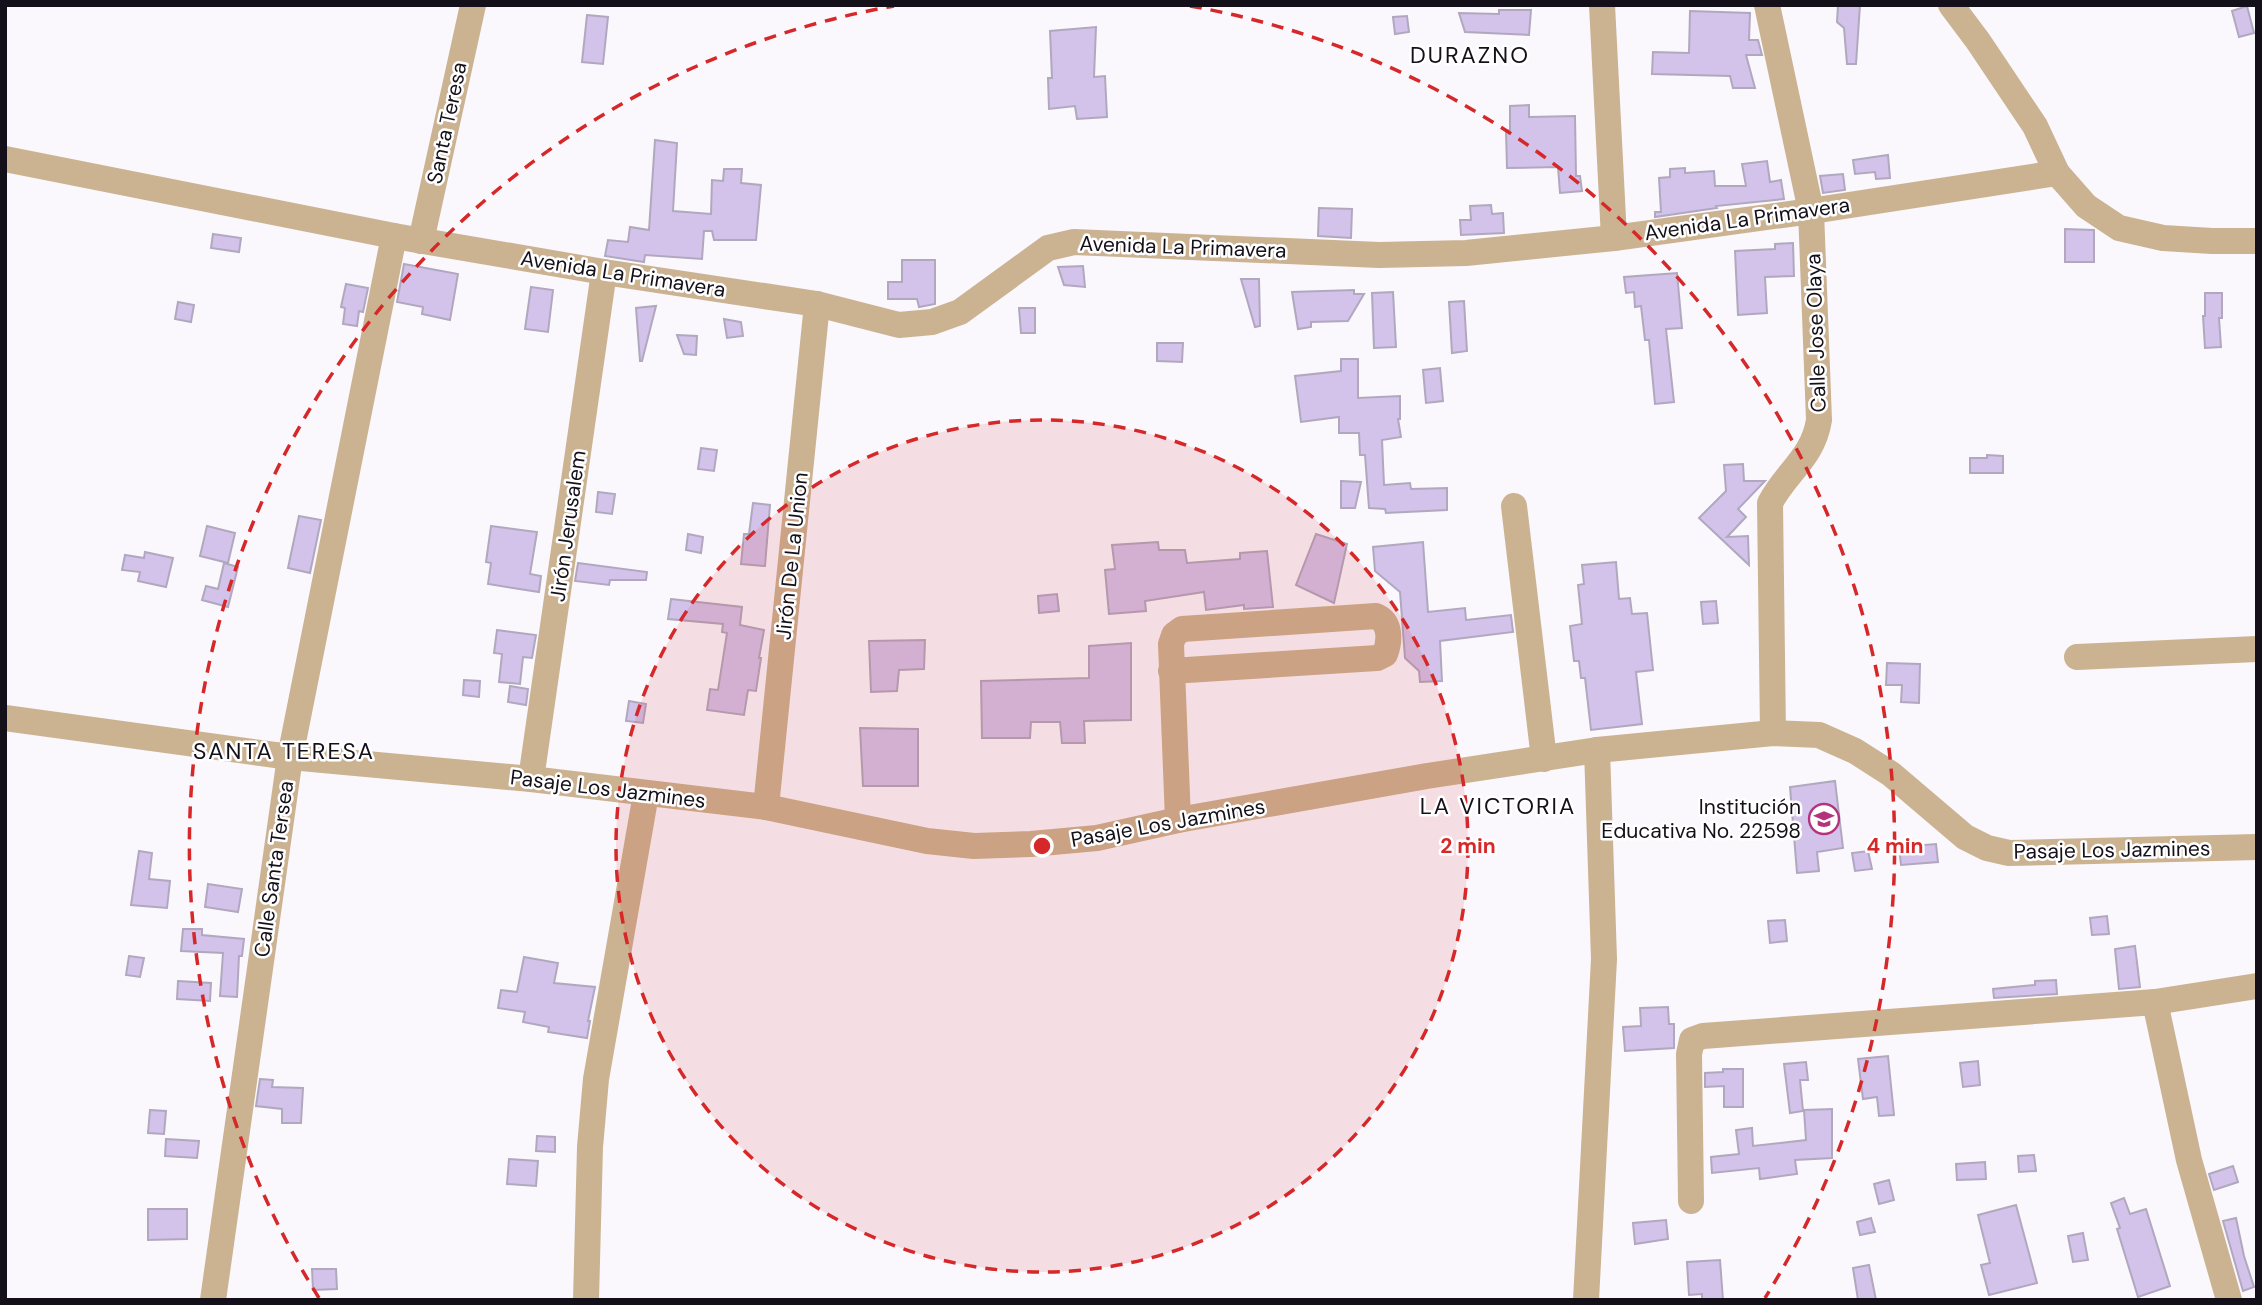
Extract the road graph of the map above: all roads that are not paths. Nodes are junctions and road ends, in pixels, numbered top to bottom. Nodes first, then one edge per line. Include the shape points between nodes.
1 (473, 5) edge
2 (1602, 5) edge
3 (1767, 5) edge
4 (1951, 5) edge
5 (5, 159) edge
6 (2057, 173) junction
7 (1811, 211) junction
8 (394, 236) junction
9 (1614, 237) junction
10 (421, 241) junction
11 (2257, 241) edge
12 (604, 272) junction
13 (817, 304) junction
14 (1514, 506) dead end
15 (2257, 649) edge
16 (2077, 657) dead end
17 (1171, 671) junction
18 (5, 718) edge
19 (1773, 733) junction
20 (1597, 750) junction
21 (290, 757) junction
22 (1544, 759) junction
23 (531, 779) junction
24 (646, 794) junction
25 (766, 807) junction
26 (1178, 820) junction
27 (2257, 847) edge
28 (2257, 986) edge
29 (2155, 1002) junction
30 (1691, 1201) dead end
31 (212, 1300) edge
32 (586, 1300) edge
33 (1586, 1300) edge
34 (2229, 1300) edge

1 - 10 street, Santa Teresa
2 - 9 street
3 - 7 street, Calle Jose Olaya
4 - 6 street via 2035,126
5 - 8 street, Avenida La Primavera
6 - 7 street, Avenida La Primavera
6 - 11 street via 2086,206 2119,228 2162,238
7 - 9 street, Avenida La Primavera
7 - 19 street, Calle Jose Olaya via 1819,420 1810,449 1770,503
8 - 10 street, Avenida La Primavera
8 - 21 street, Calle Santa Tersea
9 - 13 street, Avenida La Primavera via 1466,253 1379,255 1074,242 1048,248 960,312 932,322 899,325
10 - 12 street, Avenida La Primavera
12 - 13 street, Avenida La Primavera
12 - 23 street, Jirón Jerusalem
13 - 25 street, Jirón De La Union
14 - 22 street
15 - 16 street
17 - 17 street via 1377,658 1385,654 1388,645 1387,625 1376,616 1182,629 1171,644
17 - 26 street
18 - 21 street, Pasaje Los Jazmines
19 - 20 street, Pasaje Los Jazmines
19 - 27 street, Pasaje Los Jazmines via 1819,735 1855,751 1891,774 1965,837 1987,848 2009,853
20 - 22 street, Pasaje Los Jazmines
20 - 33 street via 1604,959
21 - 23 street, Pasaje Los Jazmines
21 - 31 street, Calle Santa Tersea
22 - 26 street, Pasaje Los Jazmines
23 - 24 street, Pasaje Los Jazmines
24 - 25 street, Pasaje Los Jazmines
24 - 32 street via 596,1079
25 - 26 street, Pasaje Los Jazmines via 927,841 974,846 1097,838
28 - 29 street
29 - 30 street via 1692,1040
29 - 34 street via 2189,1160

